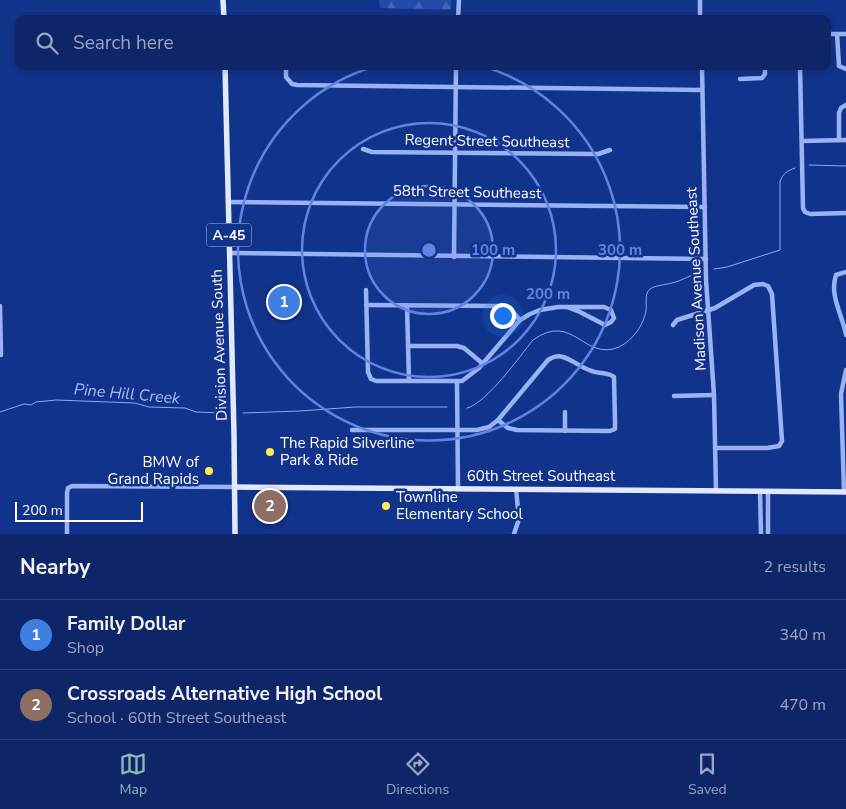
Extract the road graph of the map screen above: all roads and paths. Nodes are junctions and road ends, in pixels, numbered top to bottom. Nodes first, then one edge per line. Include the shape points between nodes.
1 (223, 0) edge
2 (459, 0) edge
3 (700, 0) edge
4 (224, 15) edge
5 (458, 15) edge
6 (700, 15) edge
7 (831, 34) edge
8 (837, 34) junction
9 (846, 34) edge
10 (846, 69) edge
11 (225, 70) edge
12 (286, 70) edge
13 (456, 70) edge
14 (702, 70) edge
15 (765, 70) edge
16 (800, 70) edge
17 (740, 79) dead end
18 (456, 88) junction
19 (702, 90) junction
20 (846, 105) edge
21 (839, 140) junction
22 (846, 140) edge
23 (802, 141) junction
24 (363, 149) dead end
25 (610, 150) dead end
26 (456, 153) junction
27 (228, 202) junction
28 (455, 205) junction
29 (705, 207) junction
30 (846, 213) edge
31 (229, 253) junction
32 (454, 257) junction
33 (706, 259) junction
34 (846, 272) edge
35 (366, 290) dead end
36 (366, 305) junction
37 (0, 306) edge
38 (407, 306) junction
39 (567, 307) junction
40 (708, 311) junction
41 (520, 320) junction
42 (673, 324) dead end
43 (846, 335) edge
44 (408, 346) junction
45 (1, 355) edge
46 (482, 363) junction
47 (846, 370) edge
48 (409, 381) junction
49 (458, 382) junction
50 (714, 395) junction
51 (674, 396) dead end
52 (565, 412) dead end
53 (498, 420) junction
54 (352, 430) dead end
55 (458, 430) junction
56 (565, 431) junction
57 (715, 448) junction
58 (235, 487) junction
59 (458, 488) junction
60 (516, 489) junction
61 (716, 490) junction
62 (760, 491) junction
63 (768, 491) junction
64 (845, 492) edge
65 (67, 534) edge
66 (235, 534) edge
67 (514, 534) edge
68 (760, 534) edge
69 (768, 534) edge

1 - 4 main road
2 - 5 street
3 - 6 street
7 - 8 street
8 - 9 street
8 - 10 street via 839,66
11 - 27 main road, Division Avenue South / A-45
12 - 18 street via 286,77 297,85
13 - 18 street
14 - 19 street, Madison Avenue Southeast
15 - 17 street via 762,78
16 - 23 street
18 - 19 street
18 - 26 street
19 - 29 street, Madison Avenue Southeast
20 - 21 street via 839,113
21 - 22 street
21 - 23 street
23 - 30 street via 805,212
24 - 26 street, Regent Street Southeast via 372,152
25 - 26 street, Regent Street Southeast via 598,154
26 - 28 street
27 - 28 street, 58th Street Southeast
27 - 31 main road, Division Avenue South / A-45
28 - 29 street, 58th Street Southeast
28 - 32 street
29 - 33 street, Madison Avenue Southeast
31 - 32 street
31 - 58 main road, Division Avenue South / A-45
32 - 33 street
33 - 40 street, Madison Avenue Southeast
34 - 43 street via 836,275 835,293
35 - 36 street
36 - 38 street
36 - 48 street via 368,372 371,379
37 - 45 street
38 - 41 street via 501,306 510,309
38 - 44 street
39 - 39 street via 604,307 611,310 614,318 605,325
39 - 41 street via 540,310
40 - 42 street
40 - 50 street, Madison Avenue Southeast
40 - 57 street via 749,287 758,284 768,286 773,301 782,441 779,446 767,448
41 - 46 street
44 - 46 street via 457,346
44 - 48 street
46 - 49 street
47 - 64 street via 841,394
48 - 49 street
49 - 55 street
50 - 51 street
50 - 57 street, Madison Avenue Southeast
52 - 56 street
53 - 55 street via 485,429
53 - 56 street via 517,430
53 - 56 street via 548,360 563,356 590,371 612,375 616,386 615,429
54 - 55 street
55 - 59 street
57 - 61 street, Madison Avenue Southeast
58 - 59 main road, 60th Street Southeast
58 - 65 street via 72,486 67,493
58 - 66 main road, Division Avenue South / A-45
59 - 60 main road, 60th Street Southeast
60 - 61 main road, 60th Street Southeast
60 - 67 street via 519,519
61 - 62 main road, 60th Street Southeast
62 - 63 main road, 60th Street Southeast
62 - 68 street
63 - 64 main road, 60th Street Southeast
63 - 69 street

